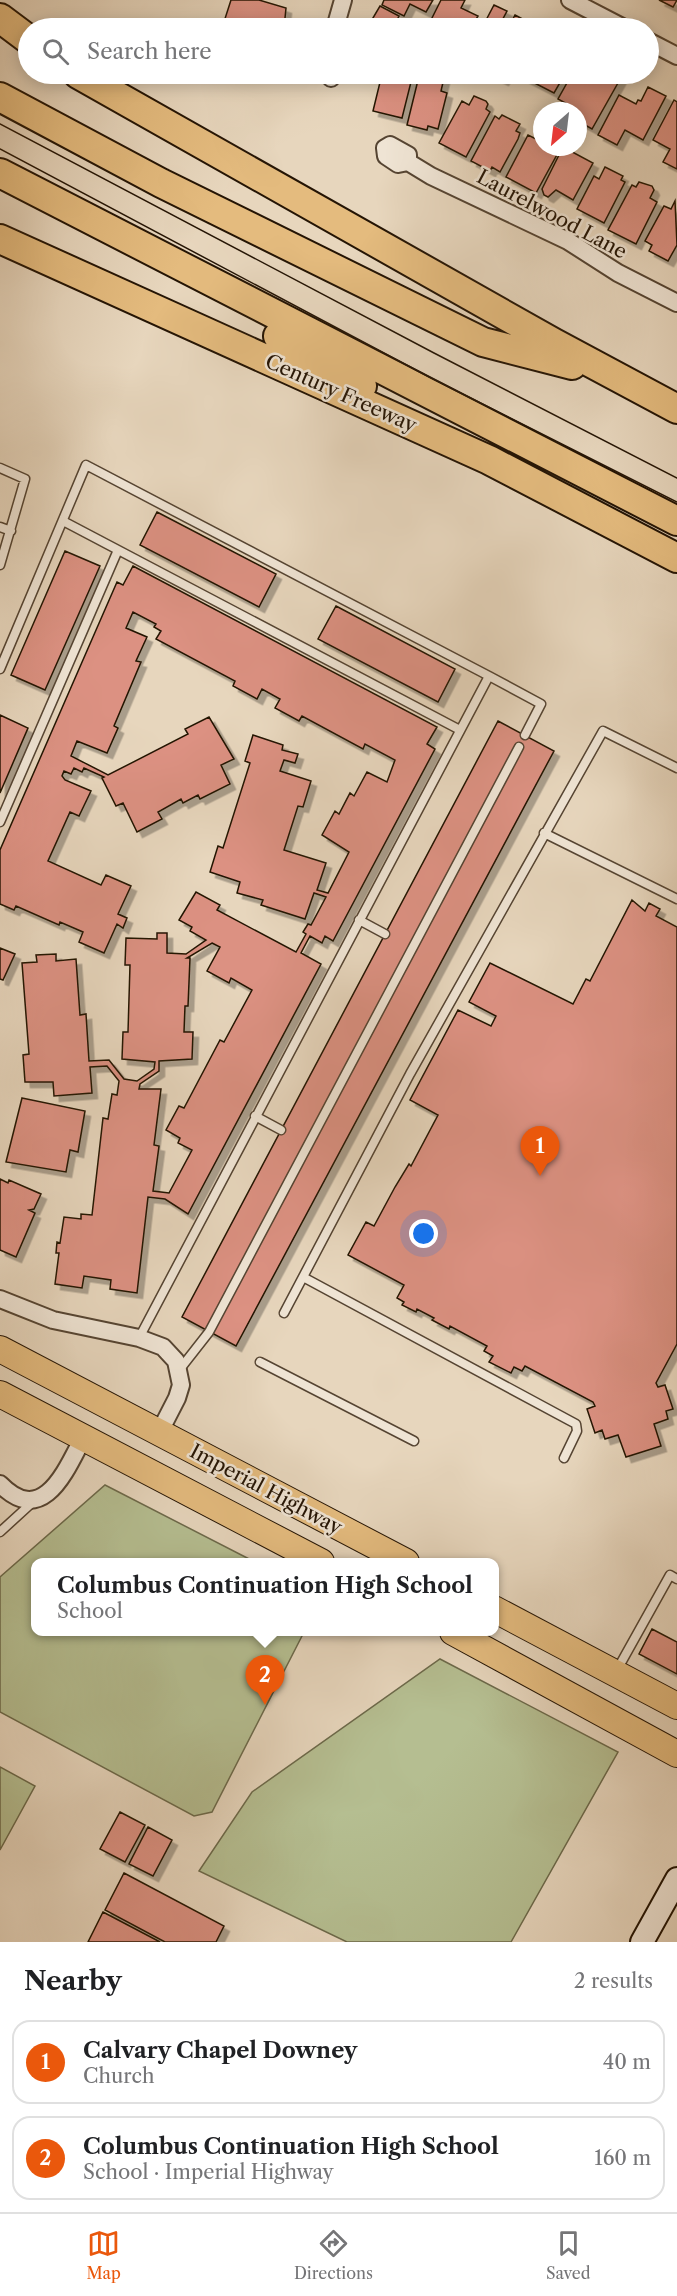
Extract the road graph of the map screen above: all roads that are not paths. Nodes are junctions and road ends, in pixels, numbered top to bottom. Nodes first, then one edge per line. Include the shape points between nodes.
1 (343, 0) edge
2 (570, 0) edge
3 (0, 18) edge
4 (338, 18) edge
5 (605, 18) edge
6 (18, 32) edge
7 (0, 34) edge
8 (18, 43) edge
9 (659, 47) edge
10 (677, 56) edge
11 (96, 84) edge
12 (0, 97) edge
13 (408, 162) dead end
14 (0, 172) edge
15 (66, 208) junction
16 (0, 239) edge
17 (677, 303) edge
18 (609, 374) junction
19 (677, 409) edge
20 (489, 460) junction
21 (0, 468) edge
22 (63, 521) junction
23 (677, 521) edge
24 (0, 527) edge
25 (11, 531) junction
26 (118, 550) junction
27 (677, 558) edge
28 (0, 565) edge
29 (0, 669) edge
30 (489, 676) junction
31 (460, 730) junction
32 (525, 735) dead end
33 (519, 747) dead end
34 (677, 768) edge
35 (0, 822) edge
36 (544, 833) junction
37 (677, 899) edge
38 (359, 920) junction
39 (385, 934) dead end
40 (255, 1116) junction
41 (281, 1130) dead end
42 (303, 1277) junction
43 (0, 1299) edge
44 (284, 1313) dead end
45 (139, 1338) junction
46 (0, 1349) edge
47 (260, 1362) dead end
48 (180, 1369) junction
49 (0, 1394) edge
50 (159, 1433) junction
51 (83, 1438) junction
52 (414, 1441) dead end
53 (564, 1458) dead end
54 (0, 1484) edge
55 (35, 1500) junction
56 (0, 1532) edge
57 (311, 1558) edge
58 (396, 1558) edge
59 (677, 1579) edge
60 (499, 1611) edge
61 (460, 1636) edge
62 (616, 1672) junction
63 (677, 1706) edge
64 (677, 1754) edge
65 (675, 1885) edge
66 (642, 1942) edge

1 - 4 street
2 - 5 street
3 - 6 highway
7 - 8 highway
9 - 10 street
11 - 18 highway
12 - 18 highway via 171,188 483,342
13 - 17 street, Laurelwood Lane via 575,245 618,273
14 - 15 highway
15 - 20 highway
15 - 23 highway
16 - 20 highway, Century Freeway
18 - 19 highway
20 - 27 highway, Century Freeway
21 - 25 lane via 25,479
22 - 26 lane
22 - 29 lane
22 - 30 lane via 86,465
24 - 25 lane
25 - 28 lane
26 - 31 lane
26 - 35 lane
30 - 31 lane
30 - 32 lane via 541,704
31 - 38 lane
33 - 48 lane via 209,1332
34 - 36 lane via 603,731
36 - 37 lane
36 - 42 lane
38 - 39 lane
38 - 40 lane
40 - 41 lane
40 - 45 lane
42 - 44 lane
42 - 53 lane via 576,1424 577,1431
43 - 45 street via 53,1320
45 - 48 street via 163,1347
46 - 50 main road, Imperial Highway
47 - 52 lane
48 - 50 street via 180,1391
49 - 51 main road, Imperial Highway
50 - 58 main road, Imperial Highway
51 - 55 street via 59,1483
51 - 57 main road, Imperial Highway
54 - 55 street via 20,1497
55 - 56 lane
59 - 62 lane via 669,1575
60 - 62 main road
61 - 64 main road
62 - 63 main road
65 - 66 main road

